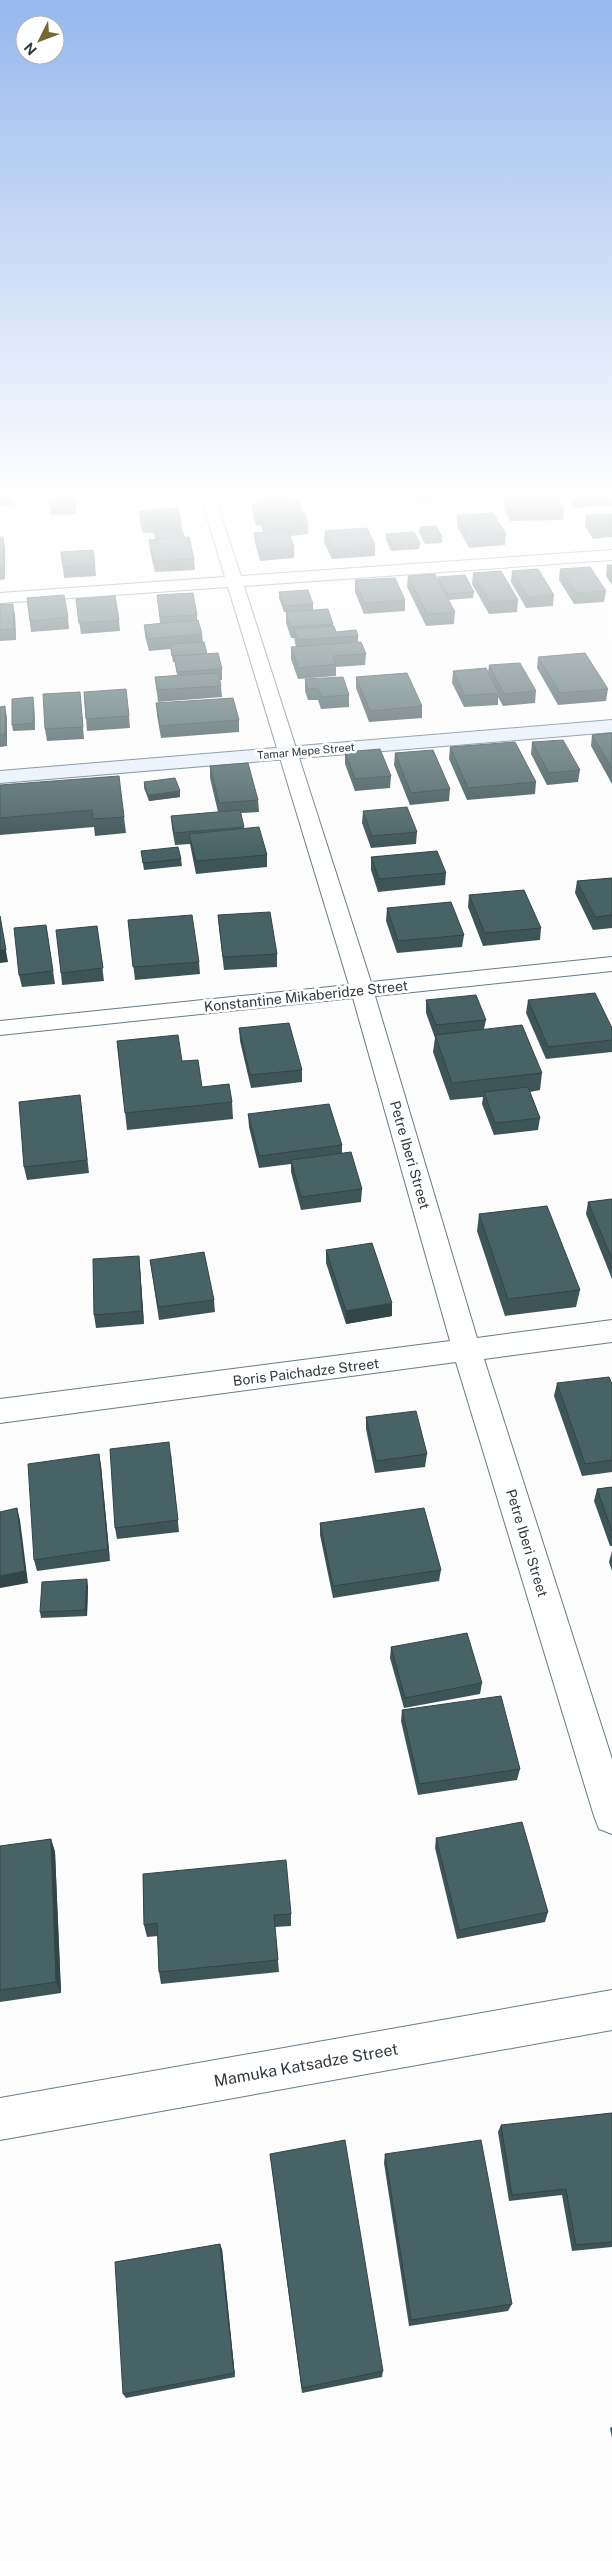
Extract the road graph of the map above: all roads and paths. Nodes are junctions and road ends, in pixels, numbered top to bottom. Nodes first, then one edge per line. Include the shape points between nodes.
1 (244, 614) edge
2 (612, 726) edge
3 (289, 753) junction
4 (0, 777) edge
5 (612, 964) edge
6 (362, 990) junction
7 (0, 1028) edge
8 (612, 1331) edge
9 (467, 1351) junction
10 (0, 1411) edge
11 (612, 1816) edge
12 (612, 2010) edge
13 (0, 2119) edge

1 - 3 street, Petre Iberi Street
2 - 3 street, Tamar Mepe Street
3 - 4 street, Tamar Mepe Street
3 - 6 street, Petre Iberi Street
5 - 6 street, Konstantine Mikaberidze Street
6 - 7 street, Konstantine Mikaberidze Street
6 - 9 street, Petre Iberi Street
8 - 9 street, Boris Paichadze Street
9 - 10 street, Boris Paichadze Street
9 - 11 street, Petre Iberi Street
12 - 13 street, Mamuka Katsadze Street

